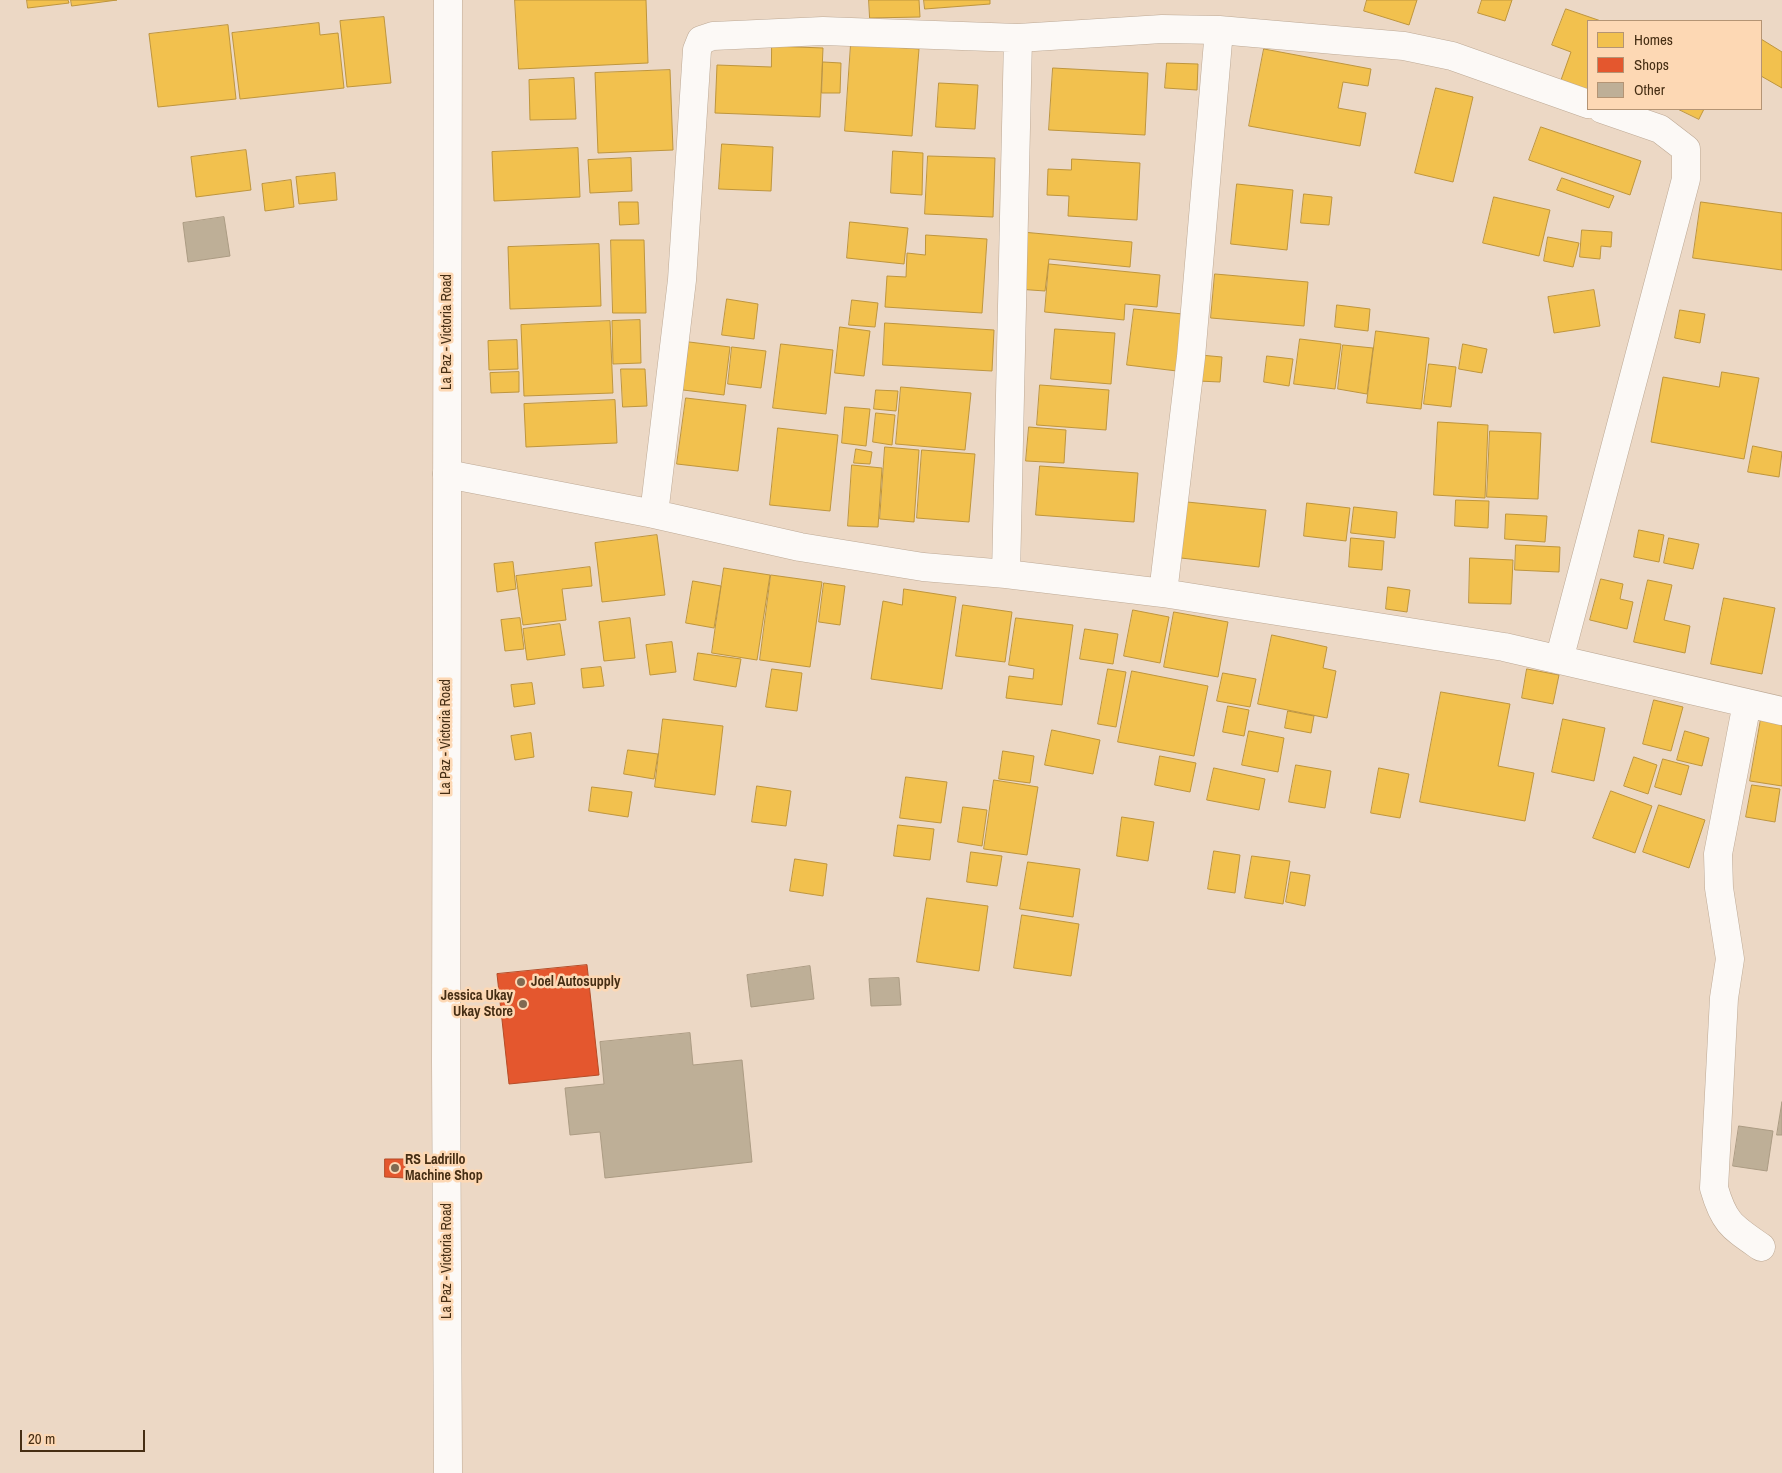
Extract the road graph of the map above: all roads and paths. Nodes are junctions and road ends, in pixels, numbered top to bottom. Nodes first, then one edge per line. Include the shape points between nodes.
1 (448, 0) edge
2 (1218, 30) junction
3 (1018, 38) junction
4 (1587, 104) edge
5 (1605, 110) edge
6 (447, 474) junction
7 (654, 514) junction
8 (1006, 574) junction
9 (1163, 594) junction
10 (1559, 660) junction
11 (1747, 703) junction
12 (1782, 711) edge
13 (1761, 1247) dead end
14 (448, 1473) edge

1 - 6 street, La Paz - Victoria Road
2 - 3 street via 1162,29
2 - 4 street via 1404,46 1452,56
2 - 9 street via 1191,357
3 - 7 street via 823,31 712,36 701,40 697,50 682,280
3 - 8 street
5 - 10 street via 1660,129 1686,150 1686,179
6 - 7 street
6 - 14 street, La Paz - Victoria Road
7 - 8 street via 800,548 923,567
8 - 9 street
9 - 10 street via 1504,647
10 - 11 street
11 - 12 street
11 - 13 street via 1718,854 1719,888 1730,959 1724,998 1714,1188 1721,1213 1734,1228

